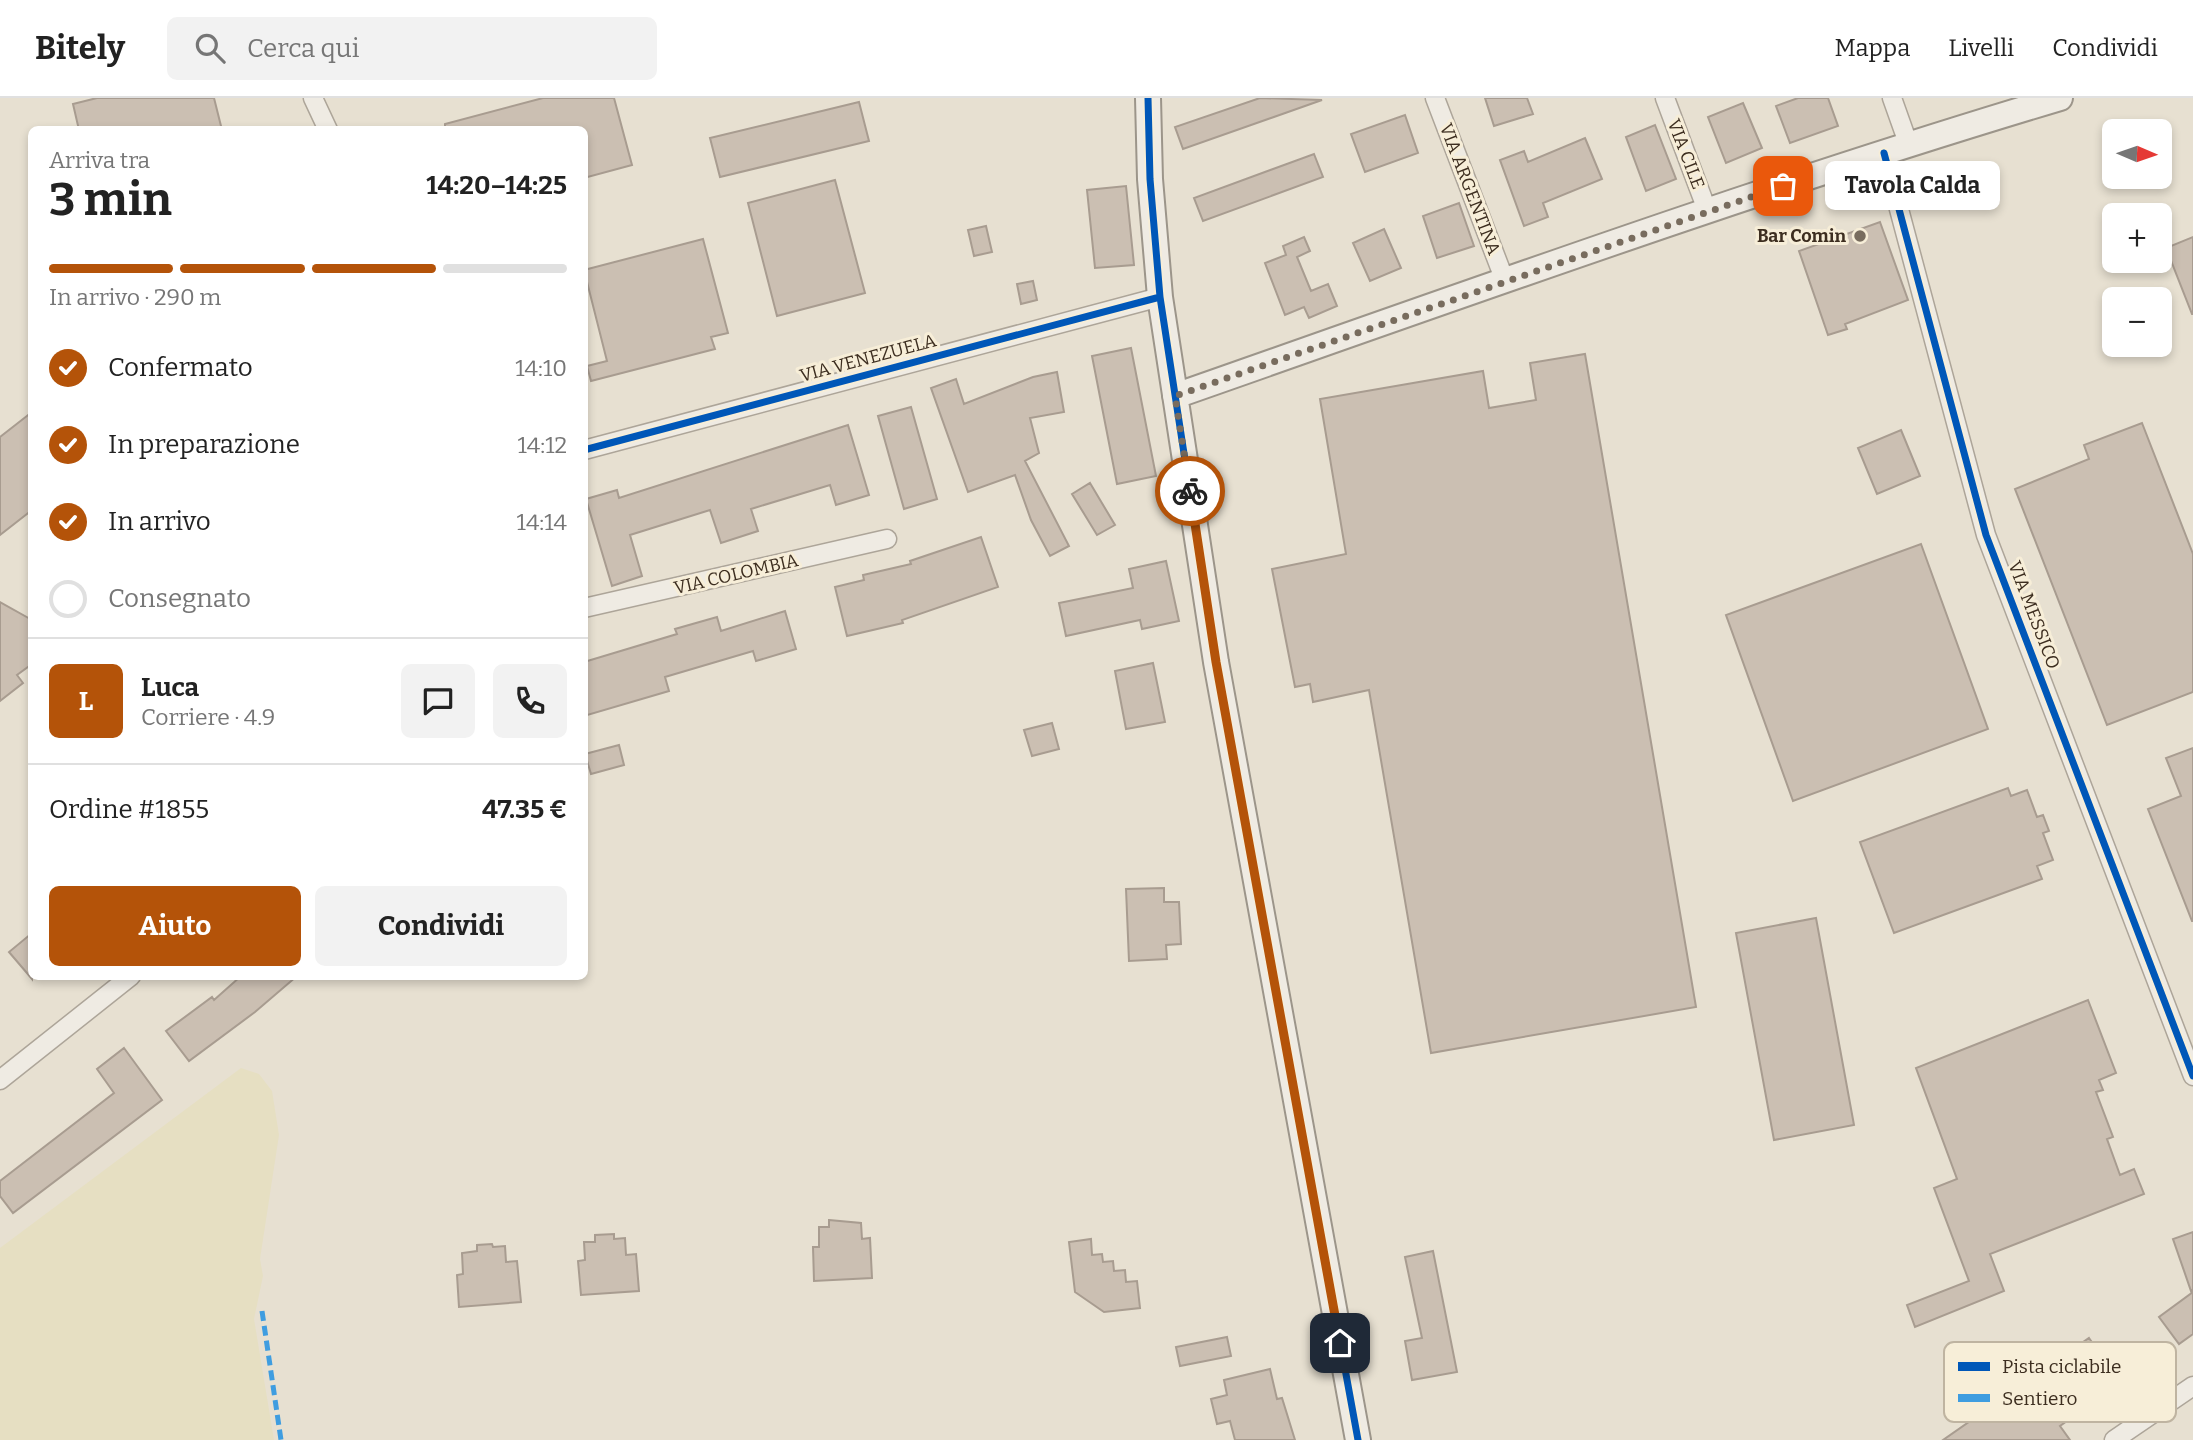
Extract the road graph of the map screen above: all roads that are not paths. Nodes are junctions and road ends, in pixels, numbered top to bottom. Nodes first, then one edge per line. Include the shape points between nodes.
1 (313, 98) edge
2 (1148, 98) edge
3 (1435, 98) edge
4 (1665, 98) edge
5 (1892, 98) edge
6 (2060, 98) edge
7 (326, 126) edge
8 (1908, 143) junction
9 (1884, 153) junction
10 (1707, 210) junction
11 (1505, 281) junction
12 (1160, 297) junction
13 (1175, 396) junction
14 (588, 449) edge
15 (887, 539) dead end
16 (588, 607) edge
17 (126, 980) edge
18 (2193, 1076) edge
19 (0, 1080) edge
20 (2193, 1385) edge
21 (2176, 1397) edge
22 (2139, 1422) edge
23 (1358, 1440) edge
24 (2113, 1440) edge

1 - 7 street
2 - 12 street
3 - 11 street, VIA ARGENTINA
4 - 10 street, VIA CILE
5 - 8 street
6 - 8 street
8 - 9 street
9 - 10 street
9 - 18 street, VIA MESSICO via 1980,516
10 - 11 street
11 - 13 street
12 - 13 street
12 - 14 street, VIA VENEZUELA
13 - 23 street via 1216,662
15 - 16 street, VIA COLOMBIA
17 - 19 street
20 - 21 street
22 - 24 street

